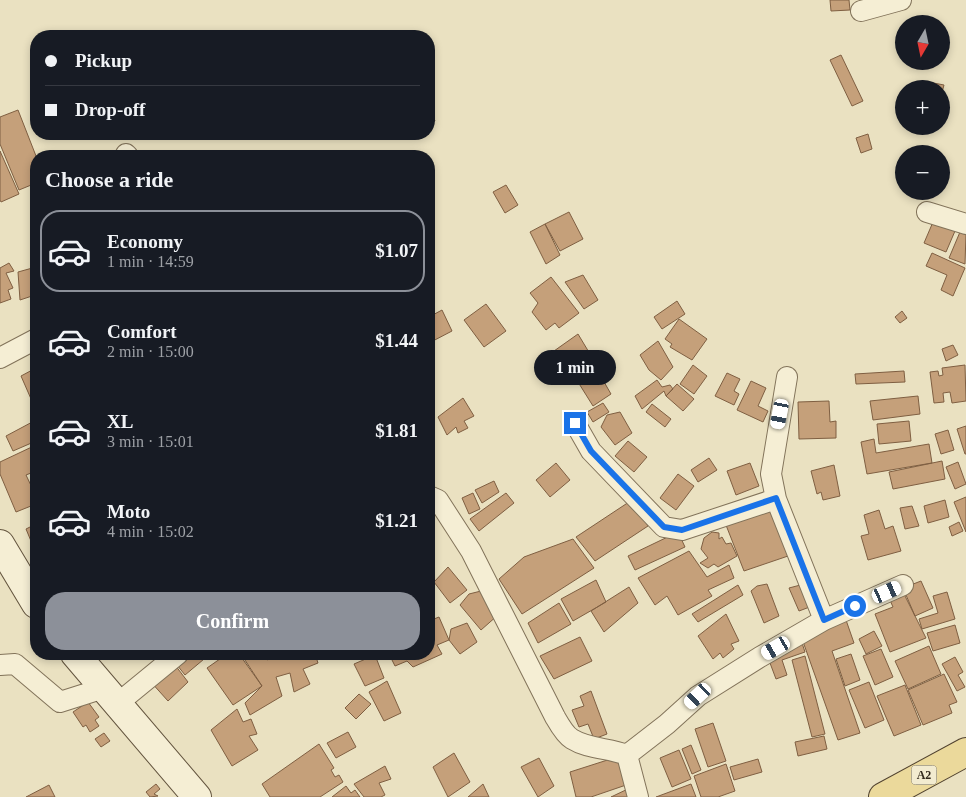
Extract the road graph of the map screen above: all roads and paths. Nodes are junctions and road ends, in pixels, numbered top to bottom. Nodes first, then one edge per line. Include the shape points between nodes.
1 (901, 0) edge
2 (861, 11) dead end
3 (927, 212) dead end
4 (966, 224) edge
5 (30, 342) edge
6 (0, 358) edge
7 (788, 377) dead end
8 (575, 423) dead end
9 (776, 498) junction
10 (435, 499) edge
11 (0, 544) edge
12 (903, 585) dead end
13 (30, 594) edge
14 (824, 620) junction
15 (80, 660) edge
16 (168, 660) edge
17 (0, 665) edge
18 (110, 696) junction
19 (966, 752) edge
20 (627, 755) junction
21 (197, 797) edge
22 (638, 797) edge
23 (883, 797) edge

1 - 2 street
3 - 4 street
5 - 6 street
7 - 9 street via 771,474
8 - 9 street via 591,451 664,527 682,530
9 - 14 street
10 - 20 street via 471,551 554,717 570,739
11 - 13 street
12 - 14 street
14 - 20 street via 698,696
15 - 18 street
16 - 18 street
17 - 18 street via 15,664 60,702
18 - 21 street
19 - 23 main road, A2
20 - 22 street

